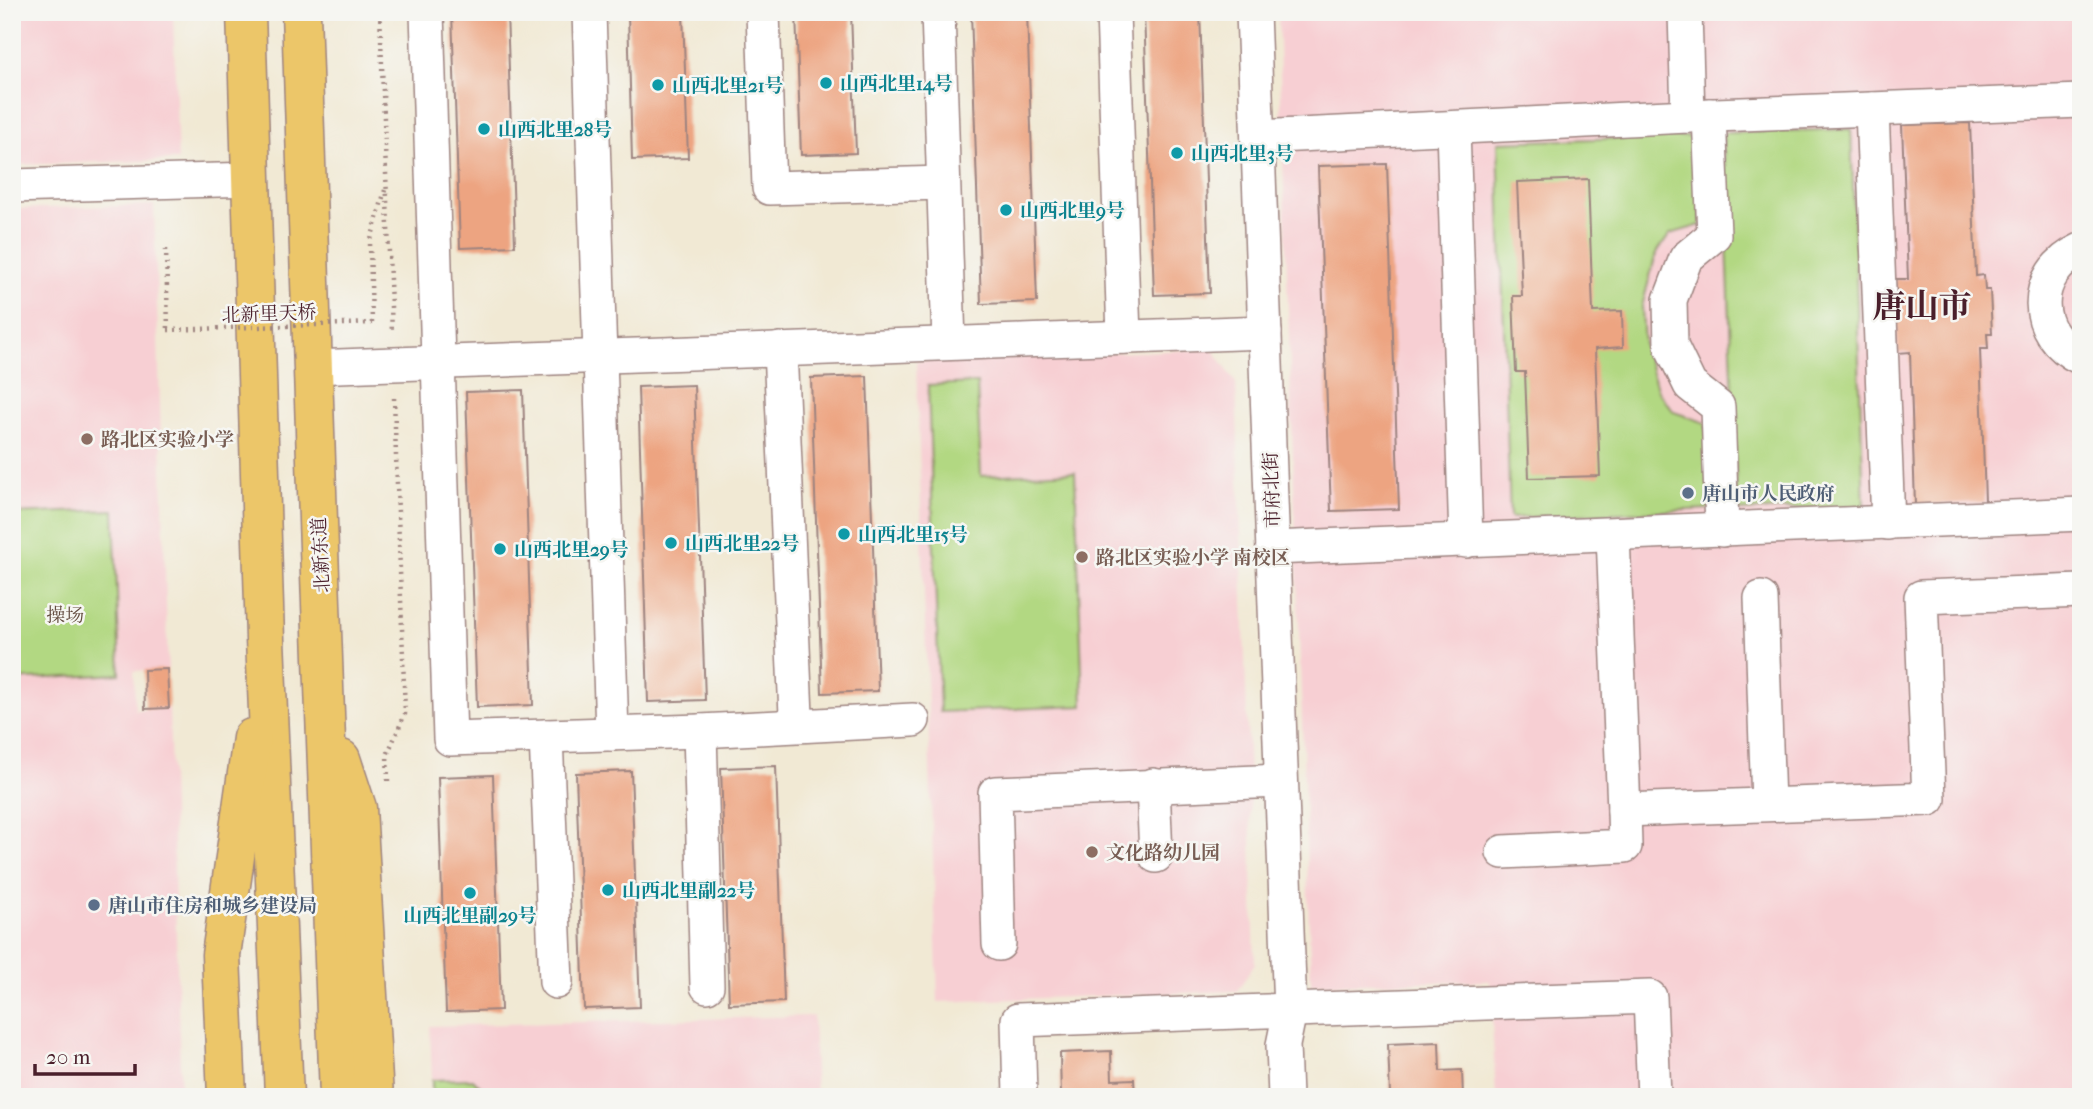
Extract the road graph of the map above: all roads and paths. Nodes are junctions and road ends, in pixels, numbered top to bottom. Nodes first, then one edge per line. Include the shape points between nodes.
1 (246, 12) edge
2 (301, 12) edge
3 (427, 12) edge
4 (589, 12) edge
5 (764, 12) edge
6 (938, 12) edge
7 (1113, 12) edge
8 (1253, 12) edge
9 (1685, 12) edge
10 (2081, 101) edge
11 (1872, 109) junction
12 (1698, 116) junction
13 (1453, 128) junction
14 (1258, 137) junction
15 (253, 180) junction
16 (943, 183) junction
17 (12, 186) edge
18 (386, 186) dead end
19 (166, 249) dead end
20 (2081, 250) edge
21 (1265, 332) junction
22 (1124, 337) junction
23 (948, 343) junction
24 (780, 349) junction
25 (600, 356) junction
26 (2081, 358) edge
27 (438, 361) junction
28 (311, 367) junction
29 (2081, 514) edge
30 (1888, 523) junction
31 (1722, 530) junction
32 (1613, 535) junction
33 (1466, 541) junction
34 (1273, 548) junction
35 (2081, 591) edge
36 (1761, 598) dead end
37 (265, 639) junction
38 (327, 712) junction
39 (796, 715) dead end
40 (913, 720) dead end
41 (700, 731) junction
42 (612, 734) junction
43 (546, 736) junction
44 (1281, 781) junction
45 (1153, 785) junction
46 (1768, 804) junction
47 (1624, 810) junction
48 (1503, 852) dead end
49 (1156, 856) dead end
50 (999, 944) dead end
51 (555, 982) dead end
52 (708, 986) dead end
53 (1290, 1010) junction
54 (227, 1097) edge
55 (284, 1097) edge
56 (339, 1097) edge
57 (374, 1097) edge
58 (1020, 1097) edge
59 (1285, 1097) edge
60 (1305, 1097) edge
61 (1654, 1097) edge

1 - 15 main road
2 - 28 main road, 北新东道
3 - 27 street
4 - 25 street
5 - 16 street via 769,188
6 - 16 street
7 - 22 street
8 - 14 street, 市府北街
9 - 12 street
10 - 11 street
11 - 12 street
11 - 30 street
12 - 13 street
12 - 31 street via 1713,235 1686,258 1670,300 1671,346 1690,385 1718,407
13 - 14 street
13 - 33 street
14 - 21 street, 市府北街
15 - 17 street
15 - 37 main road
16 - 23 street
18 - 19 path, 北新里天桥, bridge via 370,243 372,323 168,330
20 - 26 street via 2052,273 2042,307 2055,340
21 - 22 street
21 - 34 street, 市府北街
22 - 23 street
23 - 24 street
24 - 25 street
24 - 39 street
25 - 27 street
25 - 42 street
27 - 28 street
27 - 43 street via 450,739
28 - 38 main road, 北新东道
29 - 30 street
30 - 31 street
31 - 32 street
32 - 33 street
32 - 47 street
33 - 34 street
34 - 44 street, 市府北街
35 - 46 street via 1921,597 1929,799
36 - 46 street
37 - 54 main road via 221,956
37 - 55 main road
38 - 56 main road, 北新东道
38 - 57 main road via 357,808
40 - 41 street
41 - 42 street
41 - 52 street
42 - 43 street
43 - 51 street
44 - 45 street
44 - 53 street, 市府北街
45 - 49 street
45 - 50 street via 995,793
46 - 47 street
47 - 48 street via 1625,846
53 - 58 street via 1018,1020
53 - 59 street, 市府北街 via 1283,1045
53 - 60 street, 市府北街 via 1303,1044
53 - 61 street via 1650,998

